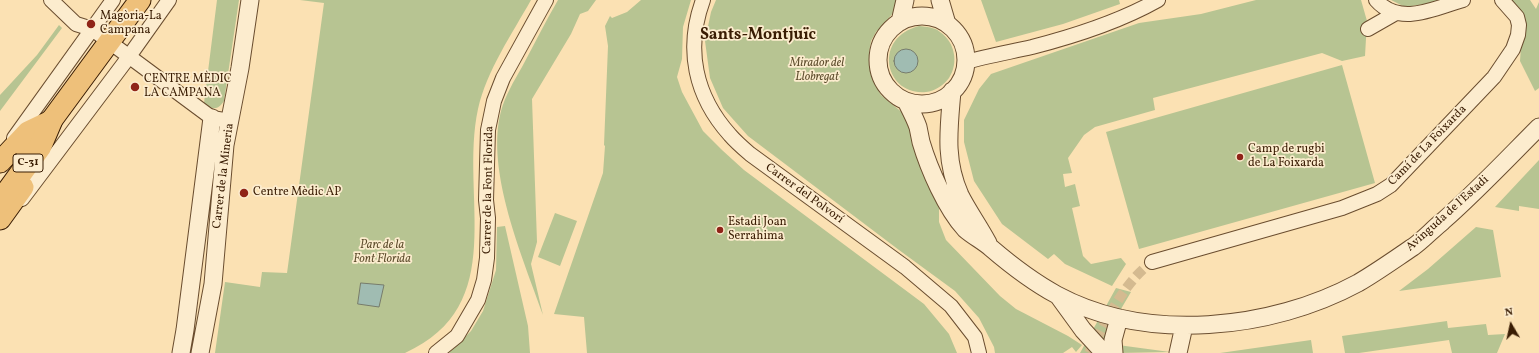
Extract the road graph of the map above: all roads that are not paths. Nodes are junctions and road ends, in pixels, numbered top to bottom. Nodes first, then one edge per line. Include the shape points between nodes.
1 (52, 0) edge
2 (113, 0) edge
3 (140, 0) edge
4 (169, 0) edge
5 (250, 0) edge
6 (546, 0) edge
7 (703, 0) edge
8 (906, 0) edge
9 (940, 0) edge
10 (1158, 0) edge
11 (1376, 0) edge
12 (1463, 0) edge
13 (1502, 0) edge
14 (1134, 6) edge
15 (1396, 13) junction
16 (900, 22) junction
17 (947, 24) junction
18 (92, 29) junction
19 (1368, 29) dead end
20 (110, 42) junction
21 (130, 56) junction
22 (966, 62) junction
23 (952, 91) junction
24 (906, 101) junction
25 (212, 118) junction
26 (51, 121) junction
27 (230, 121) junction
28 (1539, 127) edge
29 (0, 157) edge
30 (0, 162) edge
31 (0, 182) edge
32 (0, 202) edge
33 (0, 219) edge
34 (0, 228) edge
35 (990, 247) junction
36 (1152, 262) tunnel mouth
37 (1059, 297) junction
38 (1119, 318) junction
39 (1184, 326) junction
40 (181, 353) edge
41 (200, 353) edge
42 (436, 353) edge
43 (979, 353) edge
44 (1104, 353) edge
45 (1114, 353) edge
46 (1178, 353) edge

1 - 18 street via 76,24
2 - 18 street
3 - 20 main road, C-31
4 - 21 street
5 - 27 street, Carrer de la Mineria
6 - 42 street, Carrer de la Font Florida via 502,78 494,101 488,130 487,258 478,300 457,336
7 - 43 street, Carrer del Polvorí via 693,44 696,73 706,100 718,121 750,154 905,267 951,306 975,337
8 - 16 street
9 - 17 street
10 - 14 street
11 - 15 street
12 - 15 street via 1426,12
13 - 36 street, Camí de La Foixarda via 1517,17 1519,25 1510,55 1494,77 1391,185 1378,194 1342,208
14 - 22 street via 1096,28 1032,47
15 - 19 street
16 - 17 street via 911,17 924,16 936,18
16 - 24 street via 889,30 881,42 879,70 884,83 894,94
17 - 22 street via 958,34 964,47
18 - 20 street
18 - 29 street
20 - 21 street
20 - 26 main road, C-31
21 - 25 street
21 - 34 street
22 - 23 street via 964,73
23 - 24 street via 930,103
23 - 35 street, Avinguda de l'Estadi via 948,142 952,172 960,195
24 - 35 street, Avinguda de l'Estadi via 918,126 928,162 949,205 966,229
25 - 27 street
25 - 40 street, Carrer de la Mineria
26 - 30 main road via 28,132
26 - 31 highway, C-31
26 - 32 highway, C-31 via 40,147
26 - 33 main road via 51,143 40,164
27 - 41 street, Carrer de la Mineria via 225,145 213,284
28 - 39 street, Avinguda de l'Estadi via 1468,199 1414,246 1358,283 1318,301 1273,316 1238,323
35 - 37 street, Avinguda de l'Estadi via 1012,266
37 - 38 street, Avinguda de l'Estadi
37 - 44 street
38 - 39 street, Avinguda de l'Estadi
38 - 45 street via 1113,340
39 - 46 street

